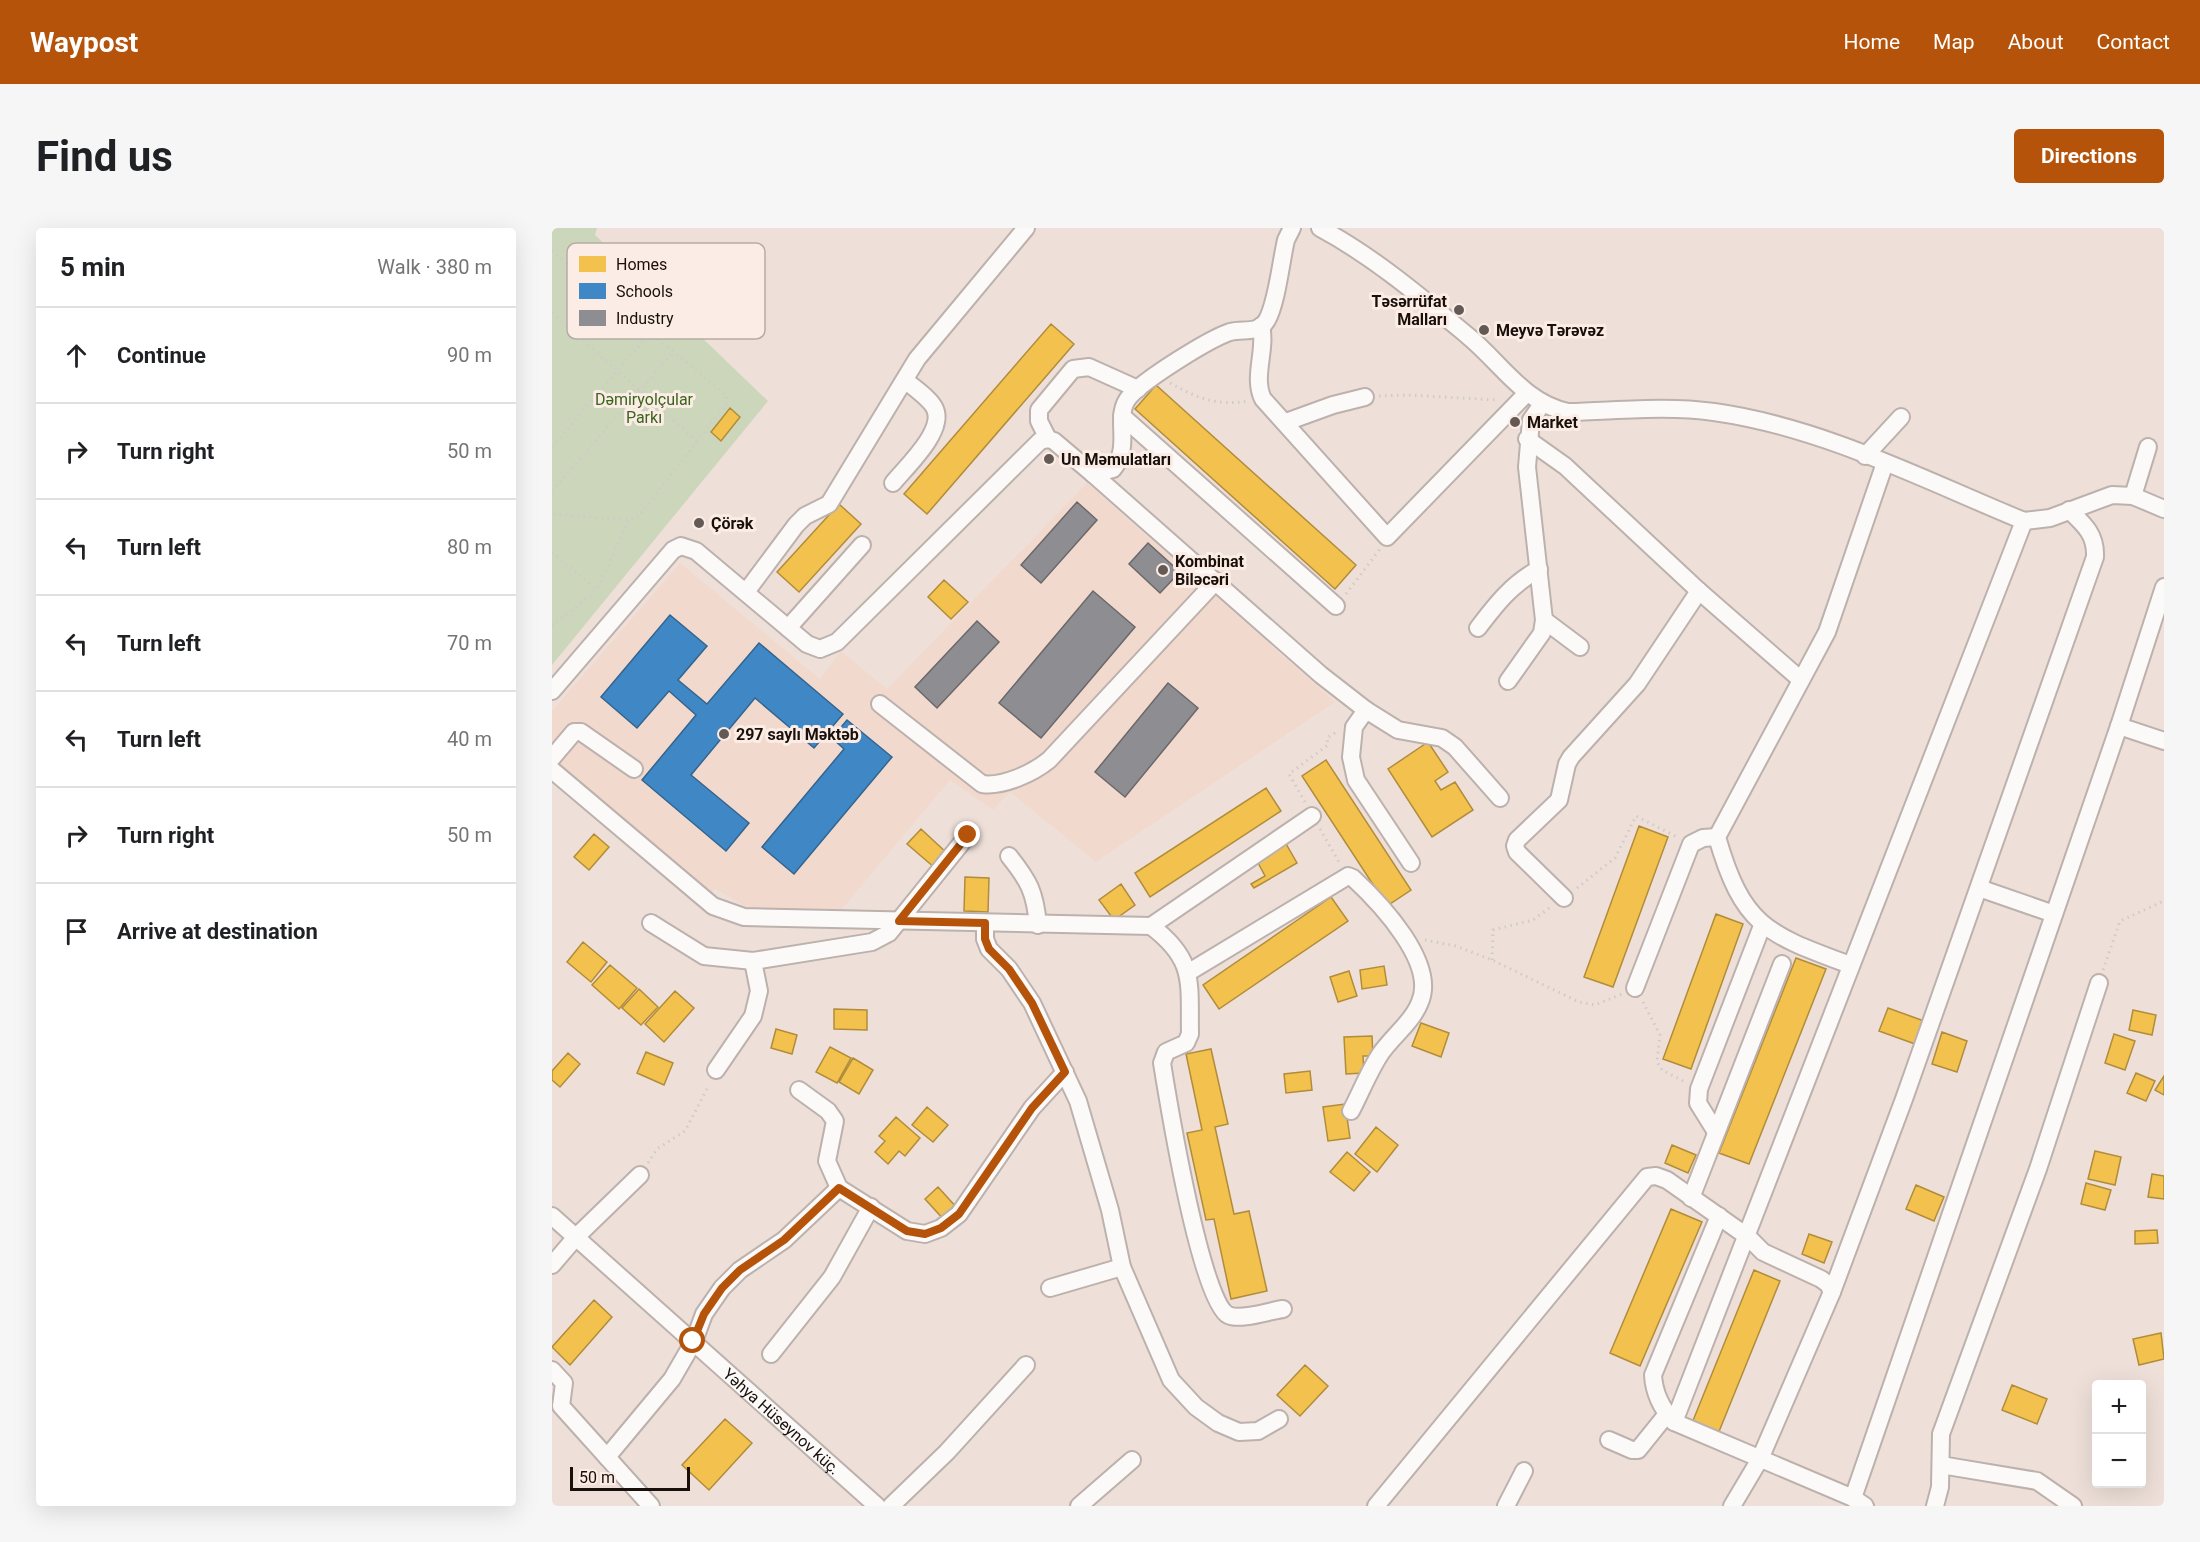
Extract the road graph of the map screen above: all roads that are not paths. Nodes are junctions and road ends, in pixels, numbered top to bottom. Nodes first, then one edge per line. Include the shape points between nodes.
1 (1026, 228) edge
2 (1292, 228) edge
3 (1320, 228) edge
4 (1261, 326) junction
5 (905, 380) junction
6 (1138, 389) junction
7 (1527, 393) junction
8 (1365, 397) road end
9 (1542, 404) junction
10 (1122, 416) junction
11 (1900, 417) dead end
12 (1286, 422) junction
13 (1047, 439) junction
14 (1527, 439) junction
15 (2148, 447) dead end
16 (1865, 456) junction
17 (1885, 463) junction
18 (1093, 474) junction
19 (893, 483) dead end
20 (2133, 496) junction
21 (2164, 509) edge
22 (2069, 510) junction
23 (2024, 521) junction
24 (862, 545) dead end
25 (1539, 569) junction
26 (1216, 582) junction
27 (2164, 587) edge
28 (1699, 591) junction
29 (746, 592) junction
30 (1336, 606) road end
31 (1544, 620) junction
32 (788, 628) junction
33 (1478, 628) dead end
34 (1580, 647) dead end
35 (1801, 680) junction
36 (1508, 681) dead end
37 (552, 692) edge
38 (880, 704) dead end
39 (1366, 710) junction
40 (2119, 726) junction
41 (2164, 741) edge
42 (552, 758) edge
43 (634, 769) dead end
44 (552, 770) edge
45 (1500, 798) dead end
46 (1312, 816) dead end
47 (968, 835) dead end
48 (1717, 837) junction
49 (1009, 856) dead end
50 (1411, 864) dead end
51 (1979, 888) junction
52 (1564, 898) road end
53 (2054, 914) junction
54 (899, 921) junction
55 (651, 923) dead end
56 (985, 923) junction
57 (1038, 924) junction
58 (1151, 926) junction
59 (1762, 926) junction
60 (753, 962) junction
61 (1782, 963) dead end
62 (1850, 965) junction
63 (1189, 972) junction
64 (2099, 983) road end
65 (1635, 988) road end
66 (716, 1070) road end
67 (1065, 1072) junction
68 (799, 1090) dead end
69 (1351, 1111) dead end
70 (1716, 1132) junction
71 (640, 1175) dead end
72 (839, 1188) junction
73 (1691, 1198) junction
74 (871, 1207) junction
75 (552, 1216) edge
76 (1719, 1216) junction
77 (576, 1237) junction
78 (1748, 1237) junction
79 (552, 1265) edge
80 (1122, 1267) junction
81 (1050, 1288) dead end
82 (1832, 1292) junction
83 (1282, 1309) dead end
84 (693, 1341) junction
85 (771, 1354) dead end
86 (1026, 1365) dead end
87 (552, 1370) edge
88 (556, 1408) edge
89 (1670, 1418) junction
90 (1279, 1419) dead end
91 (1609, 1440) dead end
92 (607, 1457) junction
93 (1132, 1460) dead end
94 (1760, 1460) junction
95 (1941, 1465) junction
96 (1524, 1471) dead end
97 (1859, 1502) edge
98 (651, 1506) edge
99 (877, 1506) edge
100 (891, 1506) edge
101 (1079, 1506) edge
102 (1376, 1506) edge
103 (1506, 1506) edge
104 (1732, 1506) edge
105 (1935, 1506) edge
106 (2073, 1506) edge

1 - 5 street via 917,359
2 - 4 street via 1270,309
3 - 7 street via 1381,266 1469,336
4 - 6 street via 1220,336
4 - 12 street via 1259,387 1263,399
5 - 19 street via 935,408 938,421 933,435
5 - 29 street via 829,504 796,525
6 - 10 street via 1129,397
6 - 13 street via 1089,367 1073,369 1039,410
7 - 9 street
7 - 12 street via 1388,537
8 - 12 street
9 - 14 street via 1531,420
9 - 16 street via 1568,412 1691,409 1724,413 1828,441
10 - 18 street via 1125,439 1118,463 1104,473
10 - 30 street
11 - 16 street
13 - 18 street
13 - 32 street via 964,514 837,642 828,648 814,648
14 - 25 street
14 - 28 street via 1565,466
15 - 20 street
16 - 17 street
17 - 23 street
17 - 35 street via 1827,632
18 - 26 street
20 - 21 street
20 - 22 street via 2112,495
22 - 23 street via 2050,518
22 - 51 street via 2089,529 2096,544 2095,557
23 - 62 street
24 - 32 street
25 - 31 street
25 - 33 street via 1518,580
26 - 38 street via 1049,760 1040,768 993,786 982,784
26 - 39 street
27 - 40 street
28 - 35 street
28 - 52 street via 1637,684 1571,757 1559,800 1517,840 1517,852
29 - 32 street
29 - 37 street via 696,551 681,546 673,550
31 - 34 street
31 - 36 street via 1542,633
35 - 48 street
39 - 45 street via 1398,730 1442,738 1455,747
39 - 50 street via 1354,727 1351,757 1356,780
40 - 41 street
40 - 53 street
42 - 43 street via 574,732 581,732
44 - 54 street via 713,906 728,913 744,917
46 - 58 street
47 - 54 street
48 - 59 street via 1729,877
48 - 65 street via 1691,844
49 - 57 street via 1029,881
51 - 53 street
51 - 82 street
53 - 97 street
54 - 56 street
54 - 60 street via 890,933 872,942
55 - 60 street via 704,956
56 - 57 street
56 - 67 street via 989,949 1009,969 1032,1003
57 - 58 street
58 - 63 street via 1178,951
59 - 62 street via 1786,942
59 - 70 street via 1699,1089 1698,1103
60 - 66 street via 759,991 753,1016
61 - 70 street
62 - 78 street
63 - 69 street via 1348,876 1360,884 1408,940 1421,964 1422,999 1380,1055
63 - 83 street via 1190,1034 1186,1043 1166,1052 1162,1063 1196,1236 1222,1310 1235,1317
64 - 95 street via 2038,1169 1941,1434
67 - 74 street via 1032,1108 959,1214 941,1228 925,1234 907,1231
67 - 80 street via 1093,1150
68 - 72 street via 828,1111 835,1122 827,1161
70 - 73 street
71 - 77 street
72 - 74 street
72 - 84 street via 784,1240 740,1270 722,1288 704,1314
73 - 76 street
73 - 102 street via 1667,1180 1647,1177
74 - 85 street via 832,1277
75 - 77 street, Yəhya Hüseynov küç.
76 - 78 street
76 - 89 street via 1653,1375 1654,1389
77 - 79 street
77 - 84 street, Yəhya Hüseynov küç.
78 - 82 street via 1763,1252 1821,1279
78 - 89 street
80 - 81 street
80 - 90 street via 1162,1363 1196,1407 1218,1424 1239,1432 1258,1431
82 - 94 street
84 - 92 street via 672,1379
84 - 99 street, Yəhya Hüseynov küç.
86 - 100 street via 947,1452
87 - 88 street via 564,1383
88 - 92 street
89 - 91 street via 1638,1450
89 - 94 street
92 - 98 street
93 - 101 street
94 - 97 street
94 - 104 street
95 - 105 street
95 - 106 street via 2037,1481
96 - 103 street

